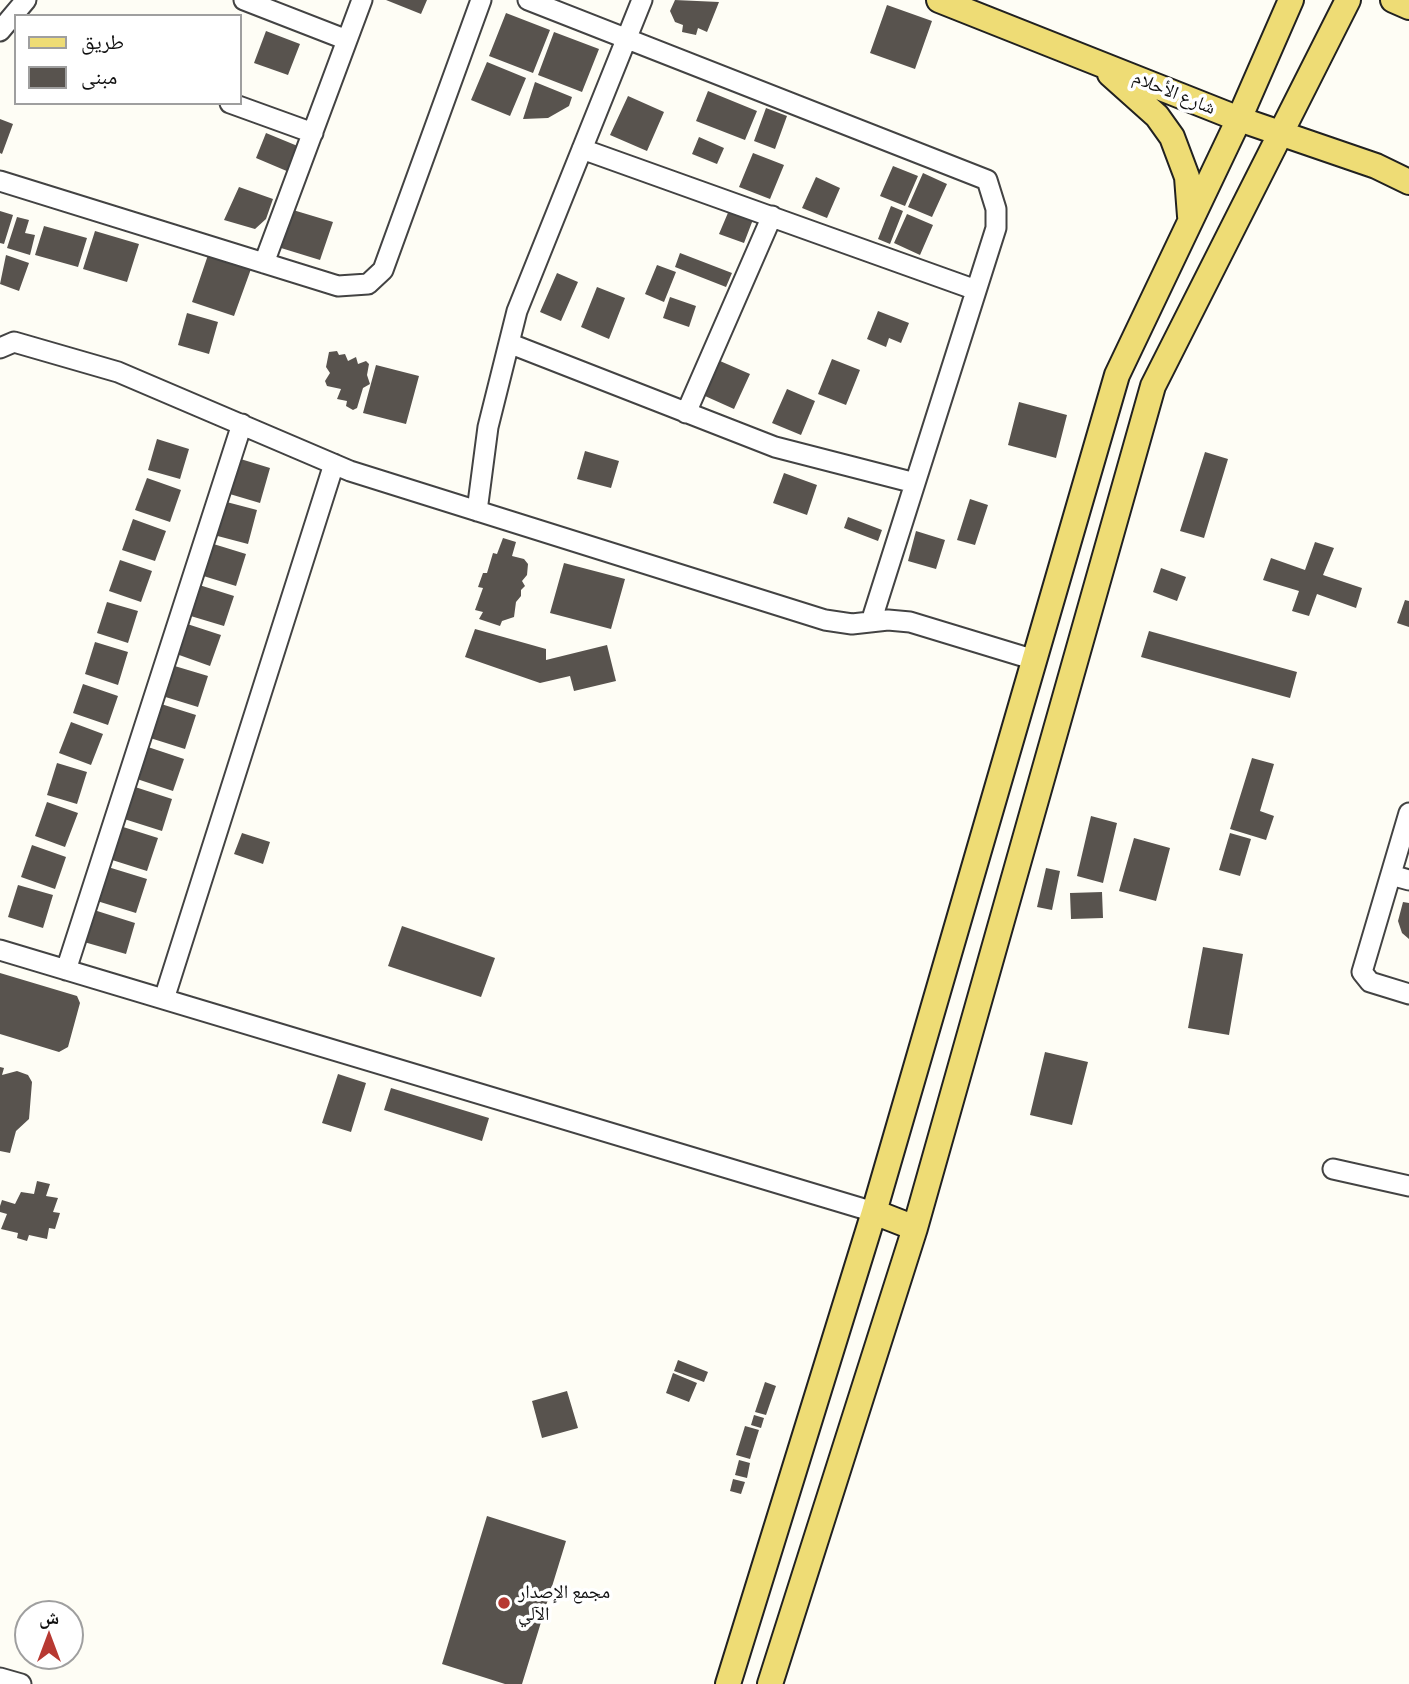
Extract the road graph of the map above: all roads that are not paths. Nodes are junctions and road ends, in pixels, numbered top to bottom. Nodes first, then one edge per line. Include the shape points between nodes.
1 (244, 0) edge
2 (362, 0) edge
3 (481, 0) edge
4 (528, 0) edge
5 (642, 0) edge
6 (939, 0) edge
7 (1291, 0) edge
8 (1348, 0) edge
9 (1393, 0) edge
10 (1409, 7) edge
11 (626, 38) junction
12 (347, 40) junction
13 (1097, 62) junction
14 (236, 105) edge
15 (1239, 119) junction
16 (313, 133) junction
17 (1279, 133) junction
18 (582, 149) junction
19 (0, 181) edge
20 (1409, 182) edge
21 (772, 216) junction
22 (1189, 223) junction
23 (264, 263) junction
24 (976, 290) junction
25 (511, 344) junction
26 (0, 348) edge
27 (686, 413) junction
28 (242, 424) junction
29 (334, 464) junction
30 (915, 483) junction
31 (477, 510) junction
32 (1075, 523) junction
33 (1110, 534) junction
34 (871, 622) junction
35 (1035, 660) junction
36 (1409, 813) edge
37 (1400, 877) edge
38 (0, 950) edge
39 (66, 970) junction
40 (1409, 994) edge
41 (164, 999) junction
42 (1334, 1169) dead end
43 (1409, 1186) edge
44 (874, 1212) junction
45 (915, 1228) junction
46 (0, 1678) edge
47 (21, 1684) edge
48 (728, 1684) edge
49 (770, 1684) edge

1 - 12 street
2 - 12 street
3 - 23 street via 383,270 368,284 338,286
4 - 11 street
5 - 11 street
6 - 13 main road, شارع الأحلام
7 - 15 main road
8 - 17 main road
9 - 10 main road
11 - 18 street
11 - 24 street via 987,180 996,209 996,228
12 - 16 street
13 - 15 main road, شارع الأحلام
13 - 22 main road via 1157,116 1172,136 1187,177
14 - 16 street
15 - 17 main road, شارع الأحلام
15 - 22 main road
16 - 23 street
17 - 20 main road, شارع الأحلام
17 - 33 main road via 1153,386
18 - 21 street
18 - 25 street via 517,311
19 - 23 street
21 - 24 street
21 - 27 street
22 - 32 main road via 1116,376
24 - 30 street
25 - 27 street
25 - 31 street via 488,427
26 - 28 street via 14,342 118,372
27 - 30 street via 775,447
28 - 29 street
28 - 39 street
29 - 31 street
29 - 41 street
30 - 34 street
31 - 34 street via 825,620
32 - 33 main road
32 - 35 main road
33 - 45 main road
34 - 35 street via 910,622
35 - 44 main road
36 - 37 street
37 - 40 street via 1362,972 1370,982
38 - 39 street
39 - 41 street
41 - 44 street
42 - 43 street
44 - 45 main road
44 - 48 main road
45 - 49 main road
46 - 47 street

